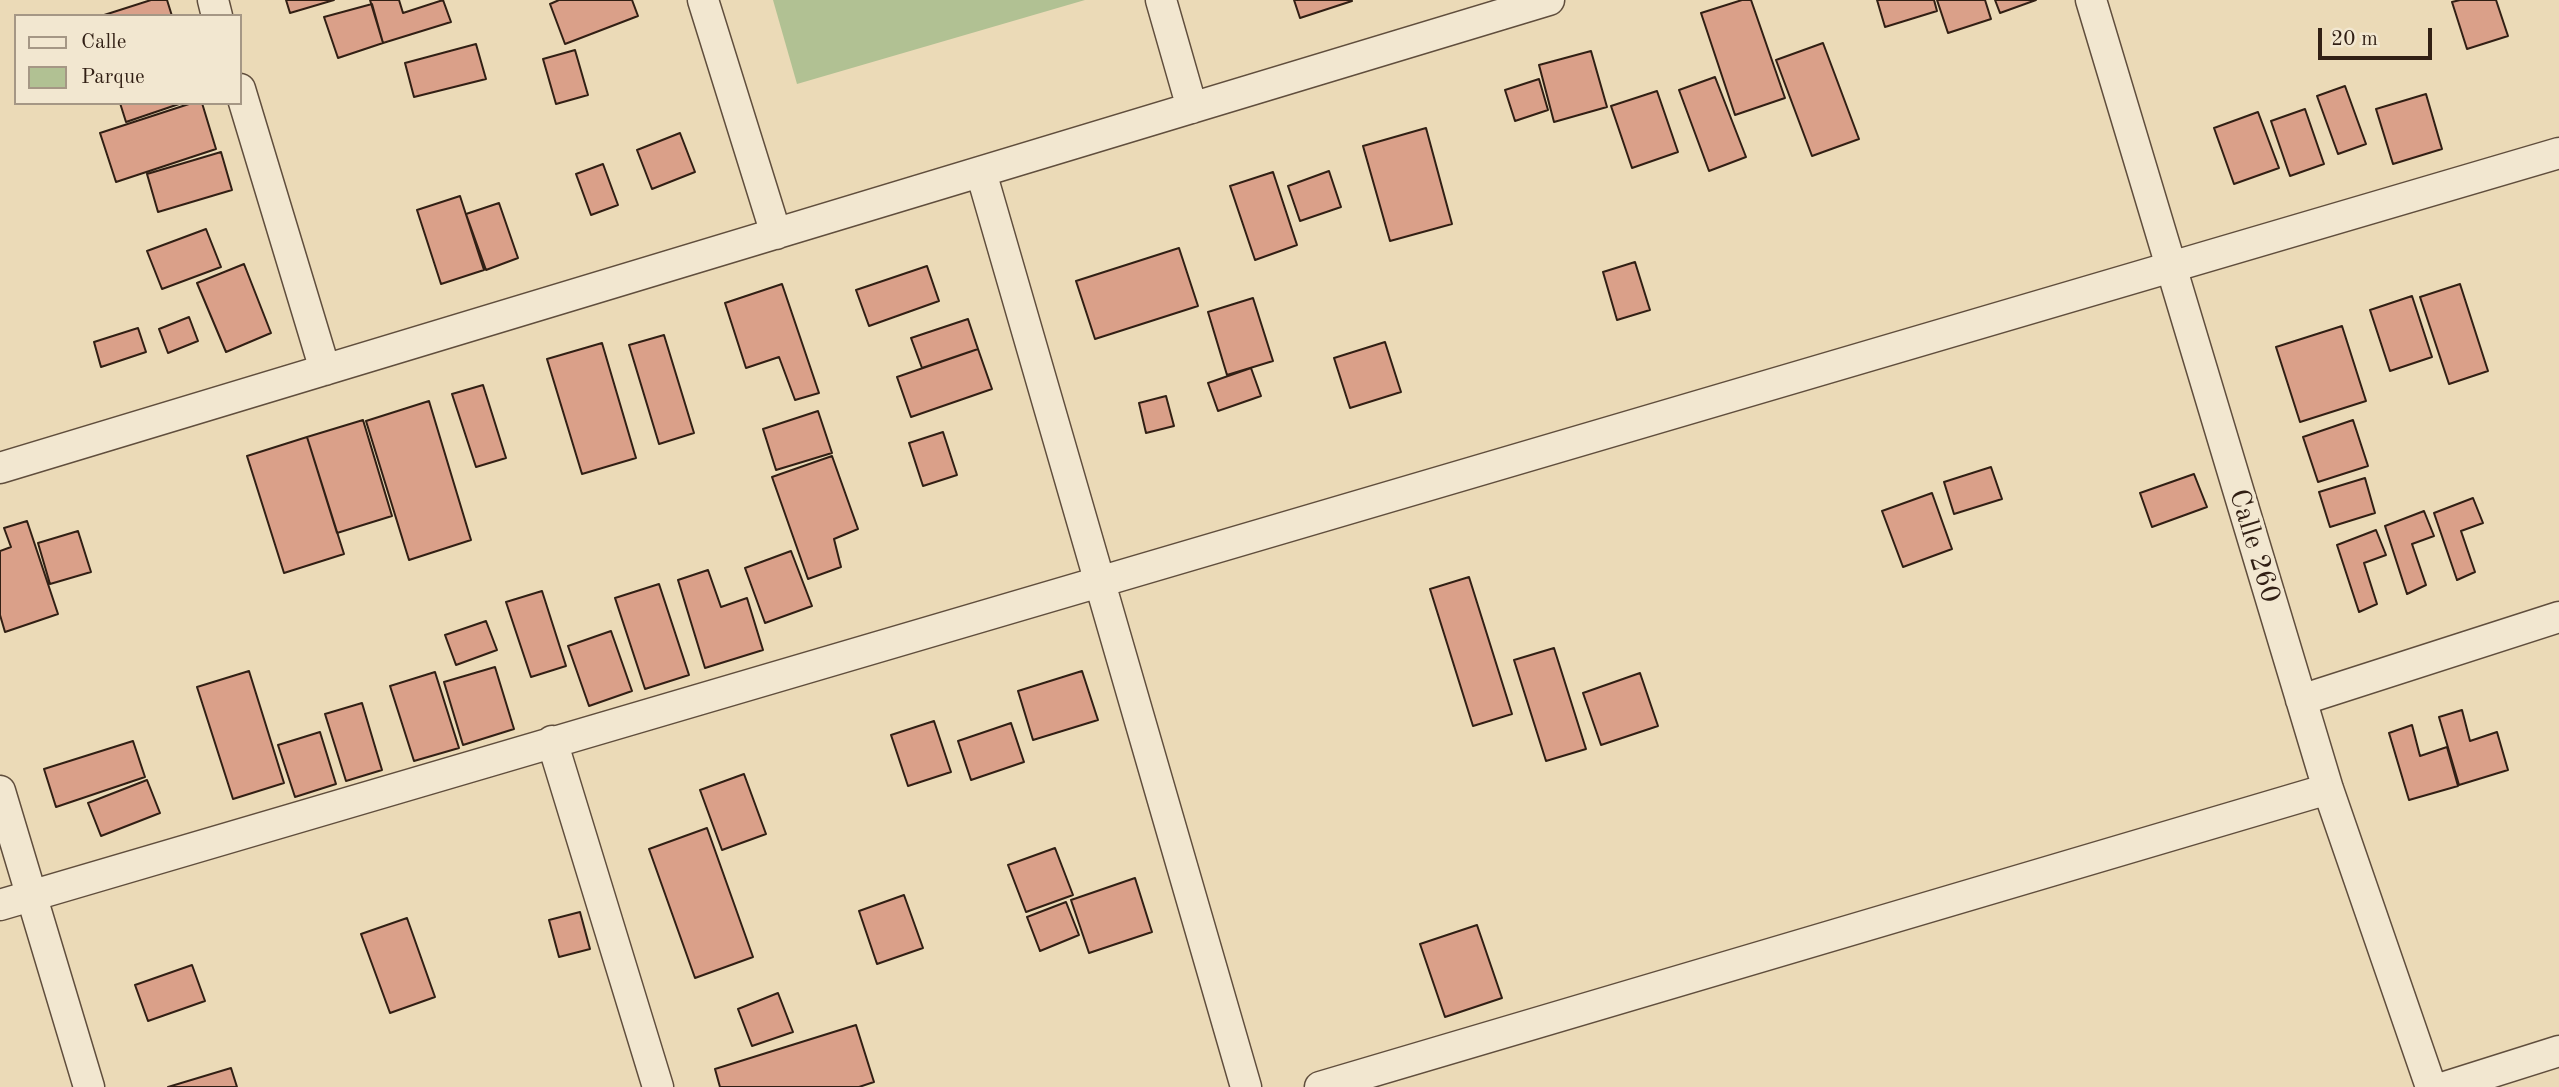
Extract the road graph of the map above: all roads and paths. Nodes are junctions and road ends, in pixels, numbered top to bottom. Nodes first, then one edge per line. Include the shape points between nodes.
1 (703, 0) edge
2 (1161, 0) edge
3 (1549, 0) edge
4 (2091, 0) edge
5 (242, 96) edge
6 (1192, 108) junction
7 (2559, 153) edge
8 (981, 172) junction
9 (776, 234) junction
10 (2169, 267) junction
11 (325, 370) junction
12 (0, 468) edge
13 (1099, 581) junction
14 (2559, 617) edge
15 (2301, 700) junction
16 (552, 741) junction
17 (2328, 789) junction
18 (0, 791) edge
19 (31, 895) junction
20 (0, 905) edge
21 (2559, 1051) edge
22 (89, 1087) edge
23 (658, 1087) edge
24 (1246, 1087) edge
25 (1320, 1087) edge
26 (2431, 1087) edge
27 (2445, 1087) edge

1 - 9 street
2 - 6 street
3 - 6 street
4 - 10 street, Calle 260
5 - 11 street
6 - 8 street
7 - 10 street
8 - 9 street
8 - 13 street
9 - 11 street
10 - 13 street
10 - 15 street, Calle 260
11 - 12 street
13 - 16 street
13 - 24 street
14 - 15 street
15 - 17 street, Calle 260
16 - 19 street
16 - 23 street
17 - 25 street
17 - 26 street, Calle 260
18 - 19 street
19 - 20 street
19 - 22 street
21 - 27 street

